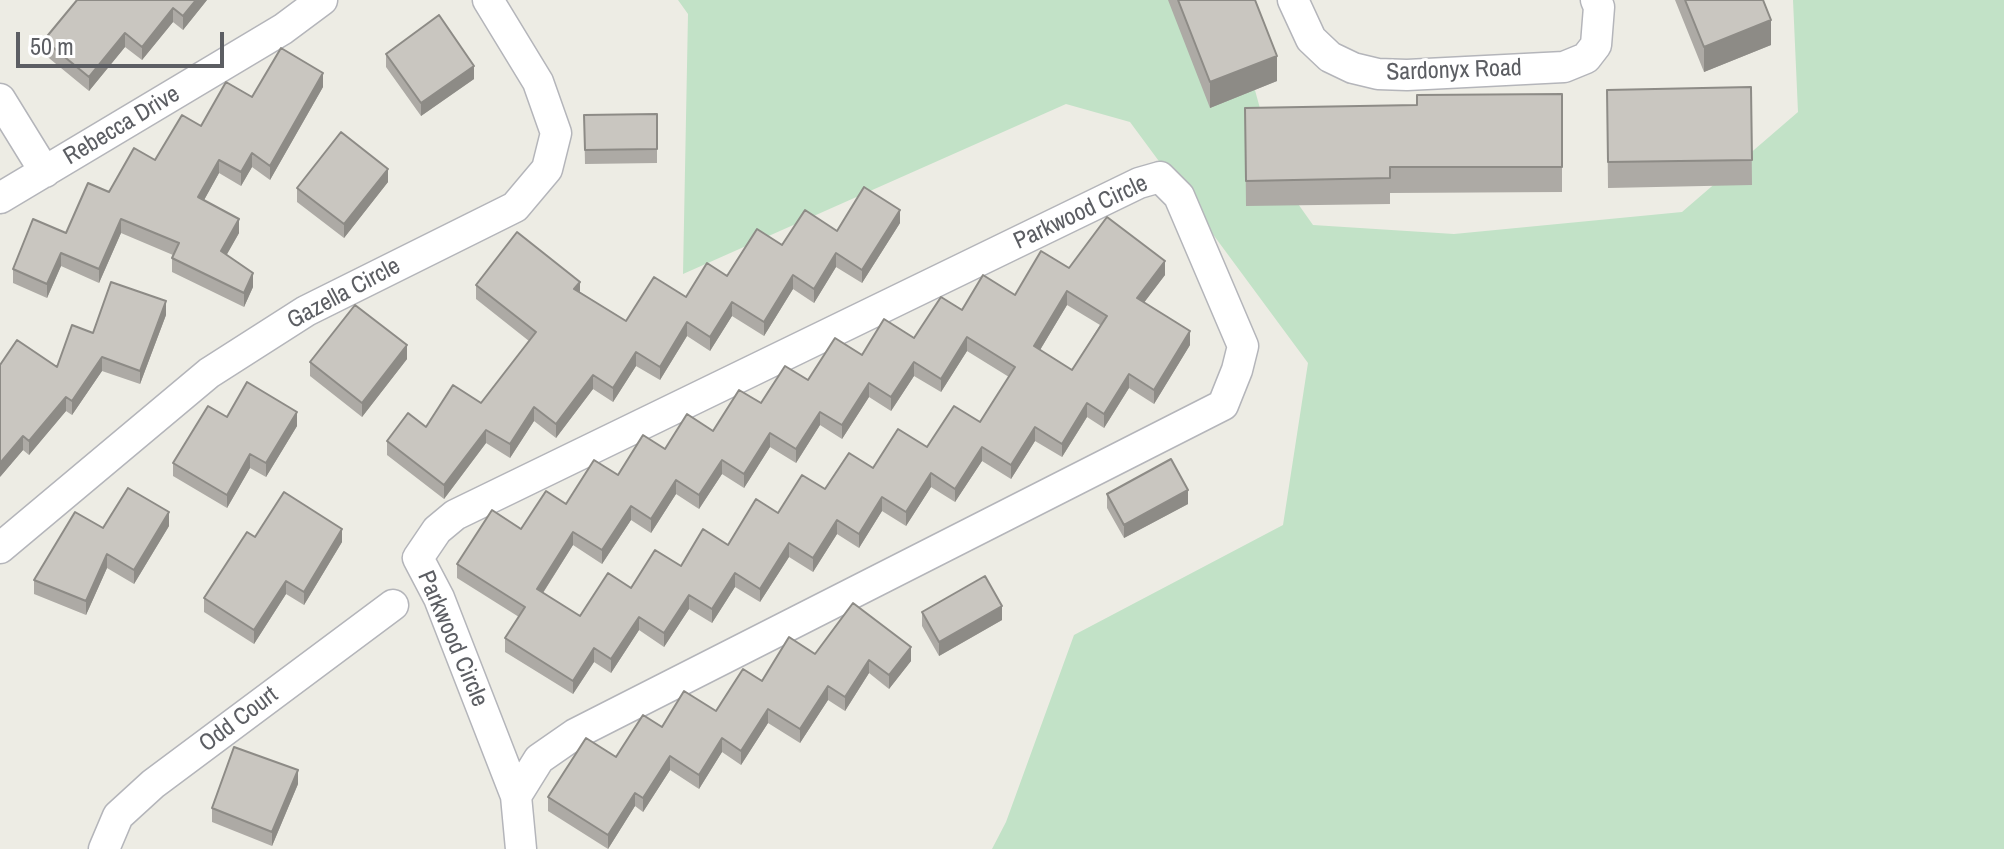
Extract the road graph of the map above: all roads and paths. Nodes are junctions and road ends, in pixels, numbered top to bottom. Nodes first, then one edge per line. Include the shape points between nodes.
1 (322, 0) edge
2 (488, 0) edge
3 (1293, 0) edge
4 (1596, 0) edge
5 (0, 99) edge
6 (45, 172) junction
7 (0, 198) edge
8 (0, 548) edge
9 (393, 605) dead end
10 (516, 796) junction
11 (104, 849) edge
12 (521, 849) edge

1 - 6 street, Rebecca Drive via 283,29
2 - 8 street, Gazella Circle via 538,82 556,133 547,169 515,207 306,311 209,373
3 - 4 street, Sardonyx Road via 1311,39 1330,57 1378,74 1407,75 1564,67 1586,58 1596,45
5 - 6 street
6 - 7 street, Rebecca Drive
9 - 11 street, Odd Court via 153,784 118,816
10 - 10 street, Parkwood Circle via 539,759 575,734 1223,405 1243,346 1179,196 1160,177 1139,183 455,515 437,530 418,558 439,598
10 - 12 street, Parkwood Circle

